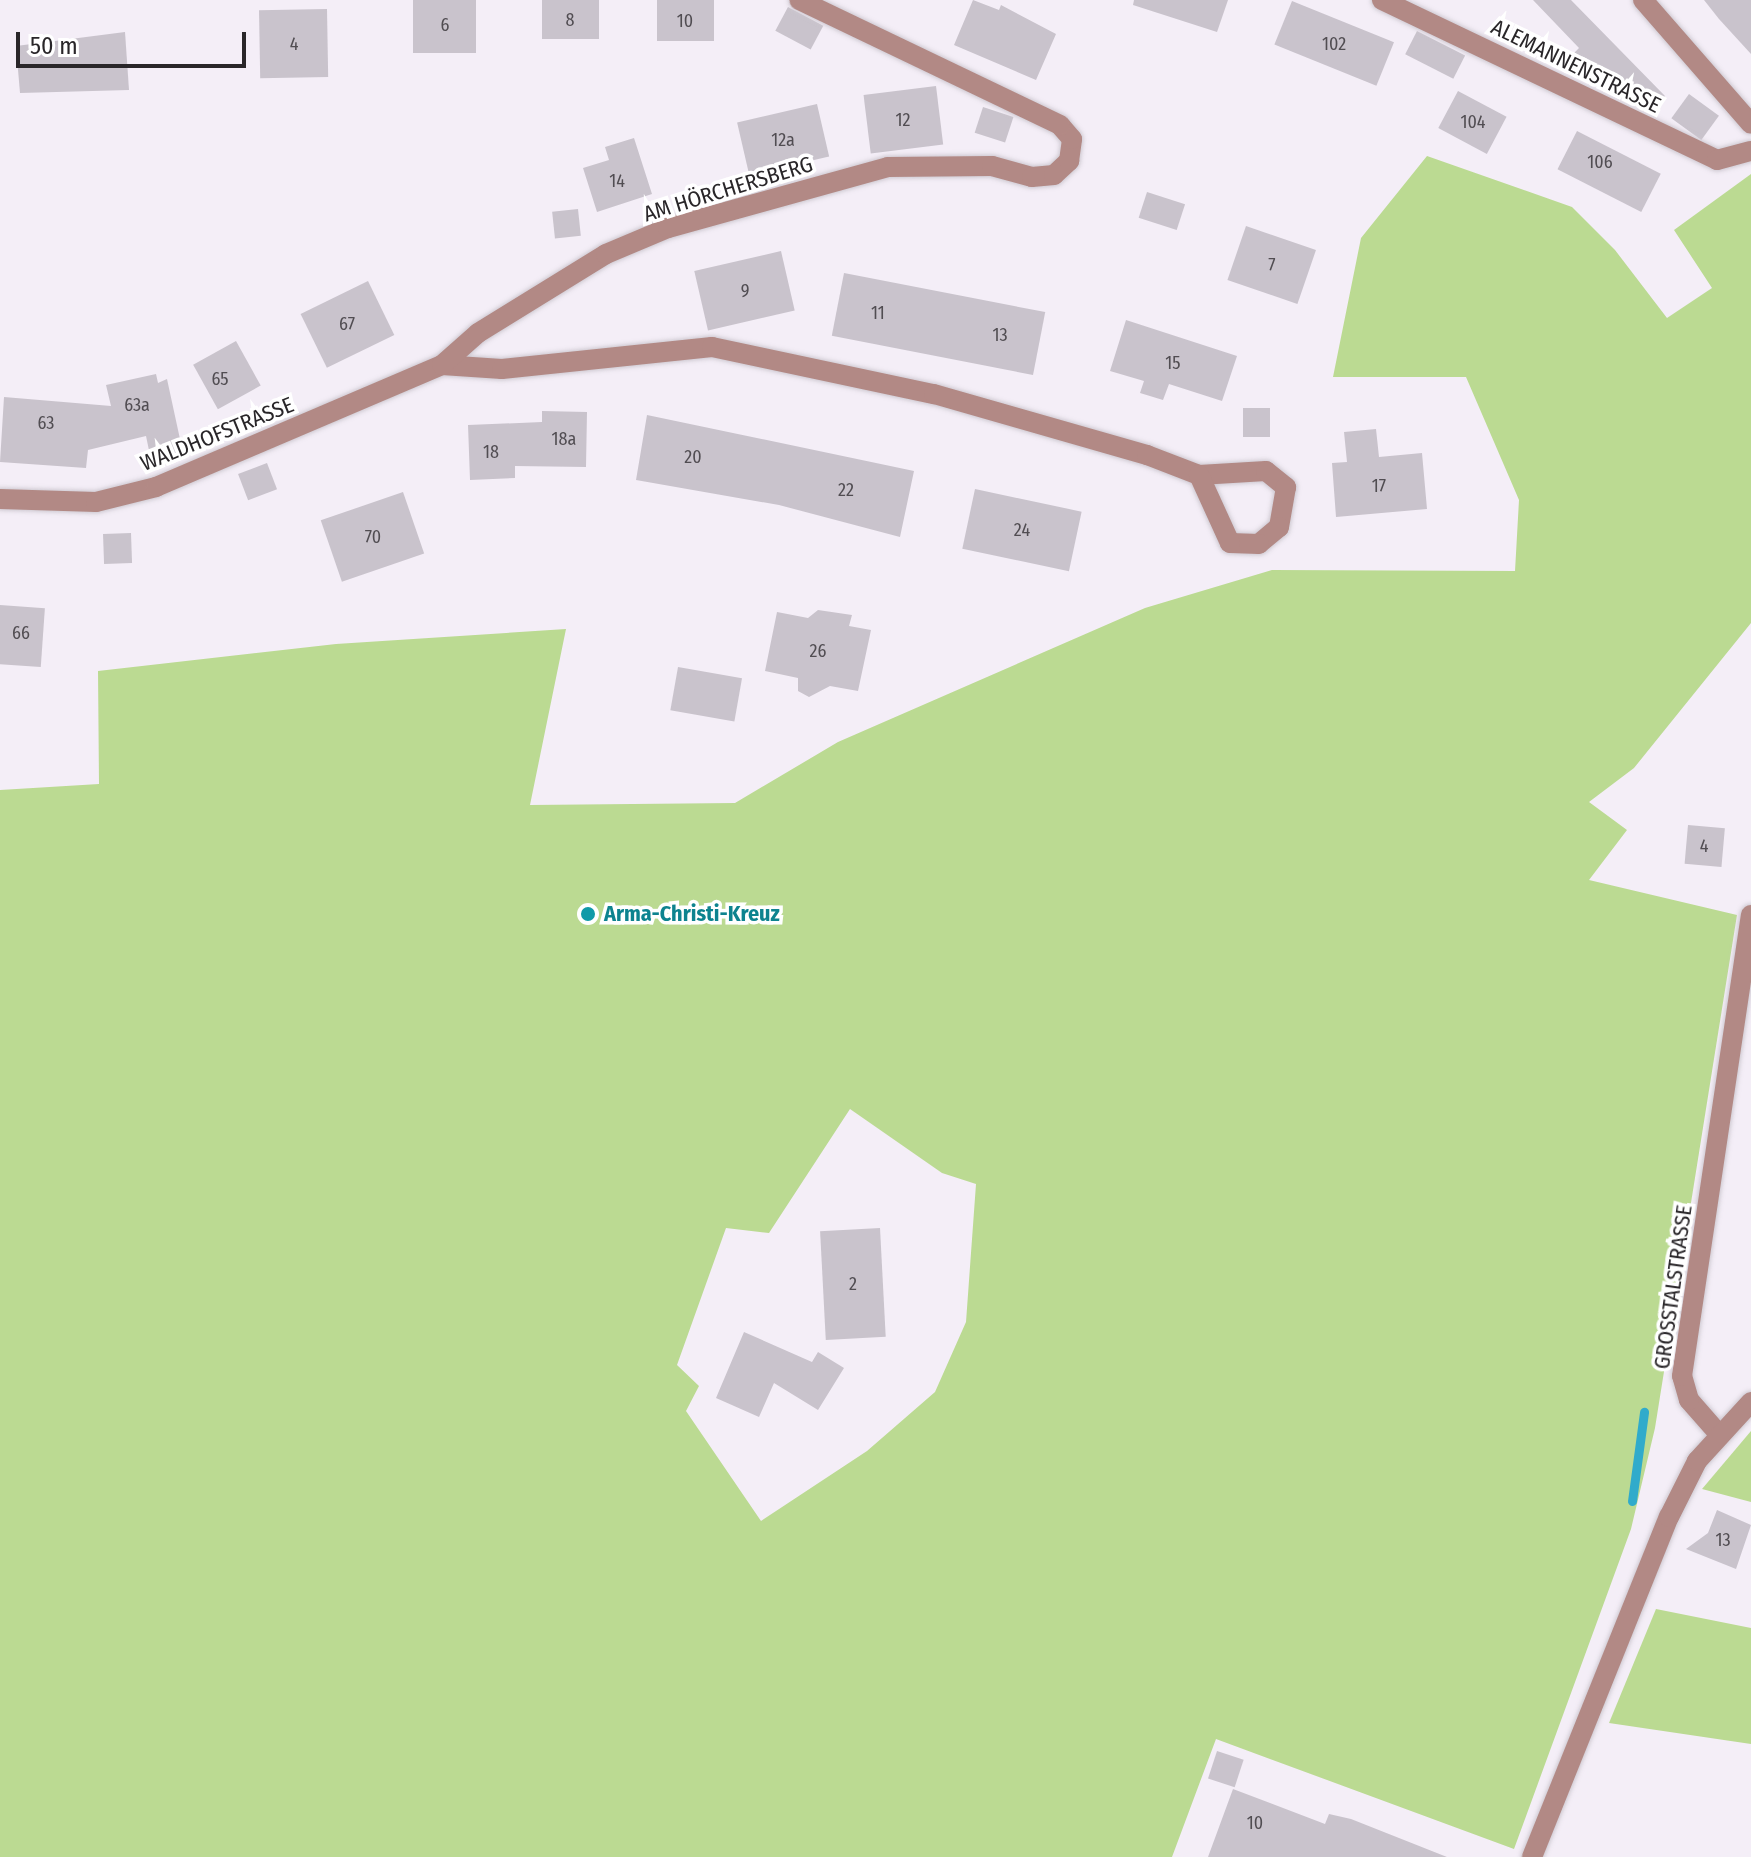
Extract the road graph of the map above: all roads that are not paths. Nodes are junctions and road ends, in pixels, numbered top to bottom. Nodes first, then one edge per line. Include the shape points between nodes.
1 (799, 0) edge
2 (1382, 0) edge
3 (1643, 0) edge
4 (1751, 124) edge
5 (1751, 151) edge
6 (442, 365) junction
7 (1199, 475) junction
8 (0, 499) edge
9 (1751, 915) edge
10 (1751, 1402) edge
11 (1718, 1433) junction
12 (1532, 1857) edge

1 - 6 street, AM HÖRCHERSBERG via 1060,125 1072,139 1069,161 1054,175 1032,177 992,166 888,167 668,228 606,254 478,333
2 - 5 street, ALEMANNENSTRASSE via 1717,160
3 - 4 street
6 - 7 street via 502,369 712,347 934,394
6 - 8 street, WALDHOFSTRASSE via 156,487 96,502
7 - 7 street via 1266,471 1286,487 1279,527 1259,544 1230,543
9 - 11 street, GROSSTALSTRASSE via 1682,1376 1689,1400
10 - 11 street
11 - 12 street via 1697,1461 1669,1517

